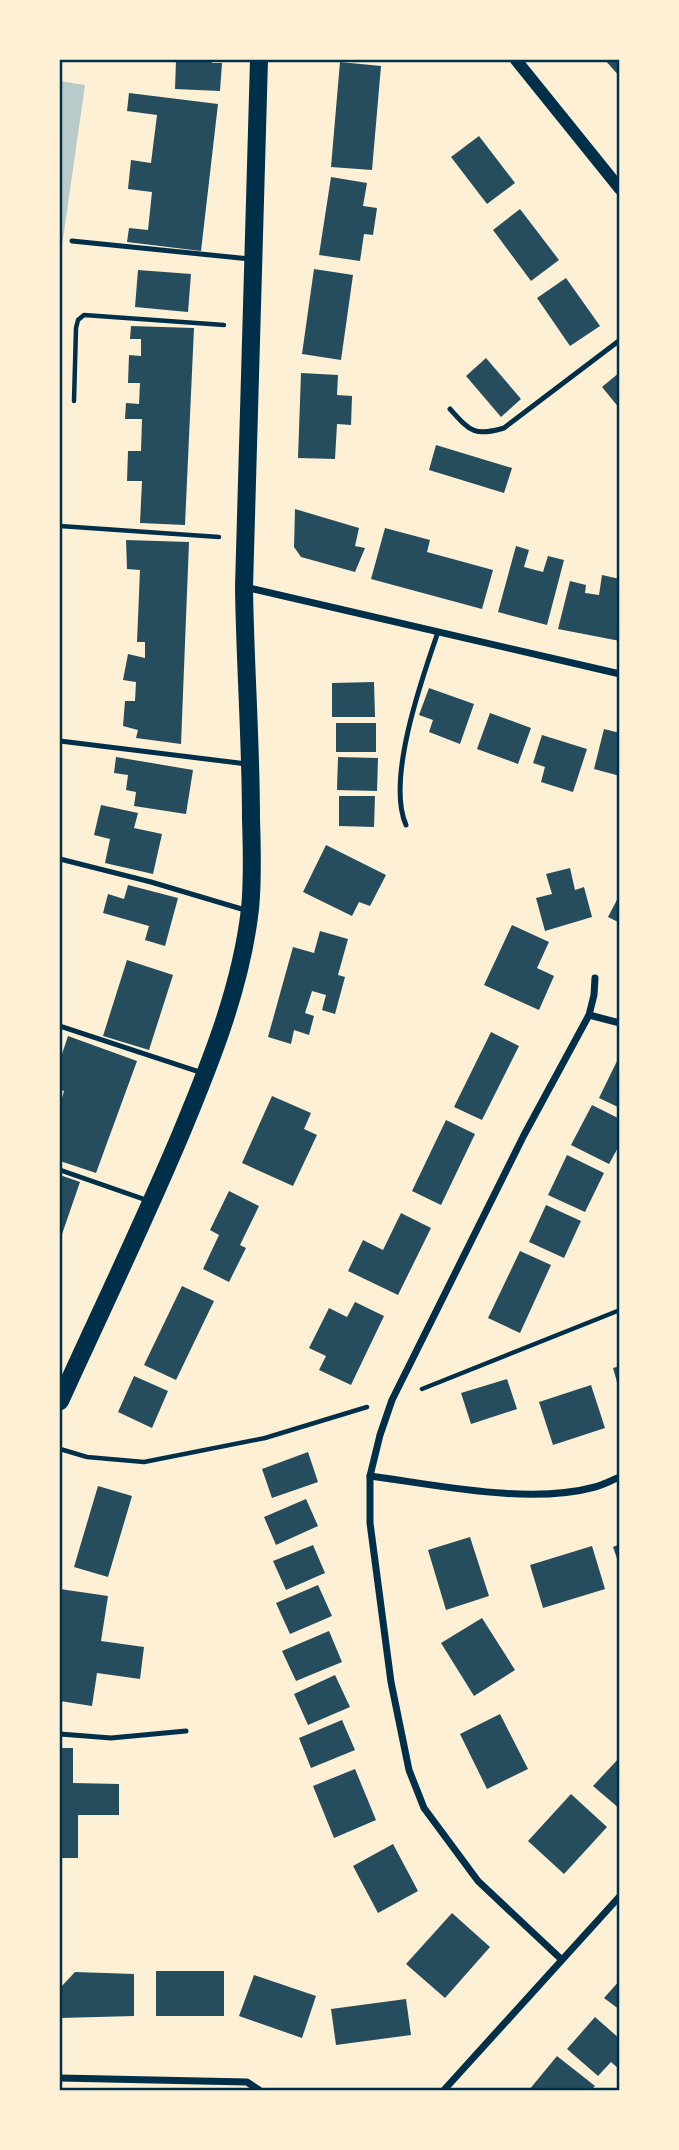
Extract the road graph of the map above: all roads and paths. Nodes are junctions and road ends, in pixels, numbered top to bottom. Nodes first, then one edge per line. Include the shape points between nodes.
1 (259, 60) edge
2 (516, 60) edge
3 (620, 189) edge
4 (72, 241) dead end
5 (253, 259) junction
6 (251, 327) junction
7 (620, 340) edge
8 (74, 401) dead end
9 (450, 409) dead end
10 (60, 526) edge
11 (245, 539) junction
12 (244, 587) junction
13 (438, 632) junction
14 (620, 674) edge
15 (60, 741) edge
16 (251, 764) junction
17 (405, 825) dead end
18 (60, 859) edge
19 (249, 911) junction
20 (595, 978) dead end
21 (589, 1014) junction
22 (620, 1023) edge
23 (60, 1026) edge
24 (205, 1074) junction
25 (60, 1170) edge
26 (151, 1202) junction
27 (620, 1310) edge
28 (65, 1375) edge
29 (392, 1400) junction
30 (60, 1401) edge
31 (60, 1449) edge
32 (370, 1476) junction
33 (620, 1477) edge
34 (186, 1731) dead end
35 (60, 1734) edge
36 (620, 1896) edge
37 (561, 1959) junction
38 (60, 2078) edge
39 (259, 2091) edge
40 (444, 2091) edge

1 - 5 main road
2 - 3 street
4 - 5 lane
5 - 6 main road
6 - 8 path via 84,315 76,328
6 - 11 main road
7 - 9 lane via 504,428 486,433 470,430
10 - 11 path
11 - 12 main road
12 - 13 street
12 - 16 main road
13 - 14 street
13 - 17 lane via 408,728 400,793
15 - 16 lane
16 - 19 main road
18 - 19 lane
19 - 24 main road via 223,1026
20 - 21 street
21 - 22 street
21 - 29 street
23 - 24 lane
24 - 26 main road
25 - 26 lane
26 - 28 main road
27 - 29 path
28 - 30 main road
29 - 31 path via 265,1438 144,1462 88,1457
29 - 32 street
32 - 33 street via 494,1492 551,1494 596,1487
32 - 37 street via 370,1523 391,1682 409,1770 424,1808 478,1881
34 - 35 lane via 111,1738
36 - 37 street
37 - 40 street
38 - 39 street via 247,2082

